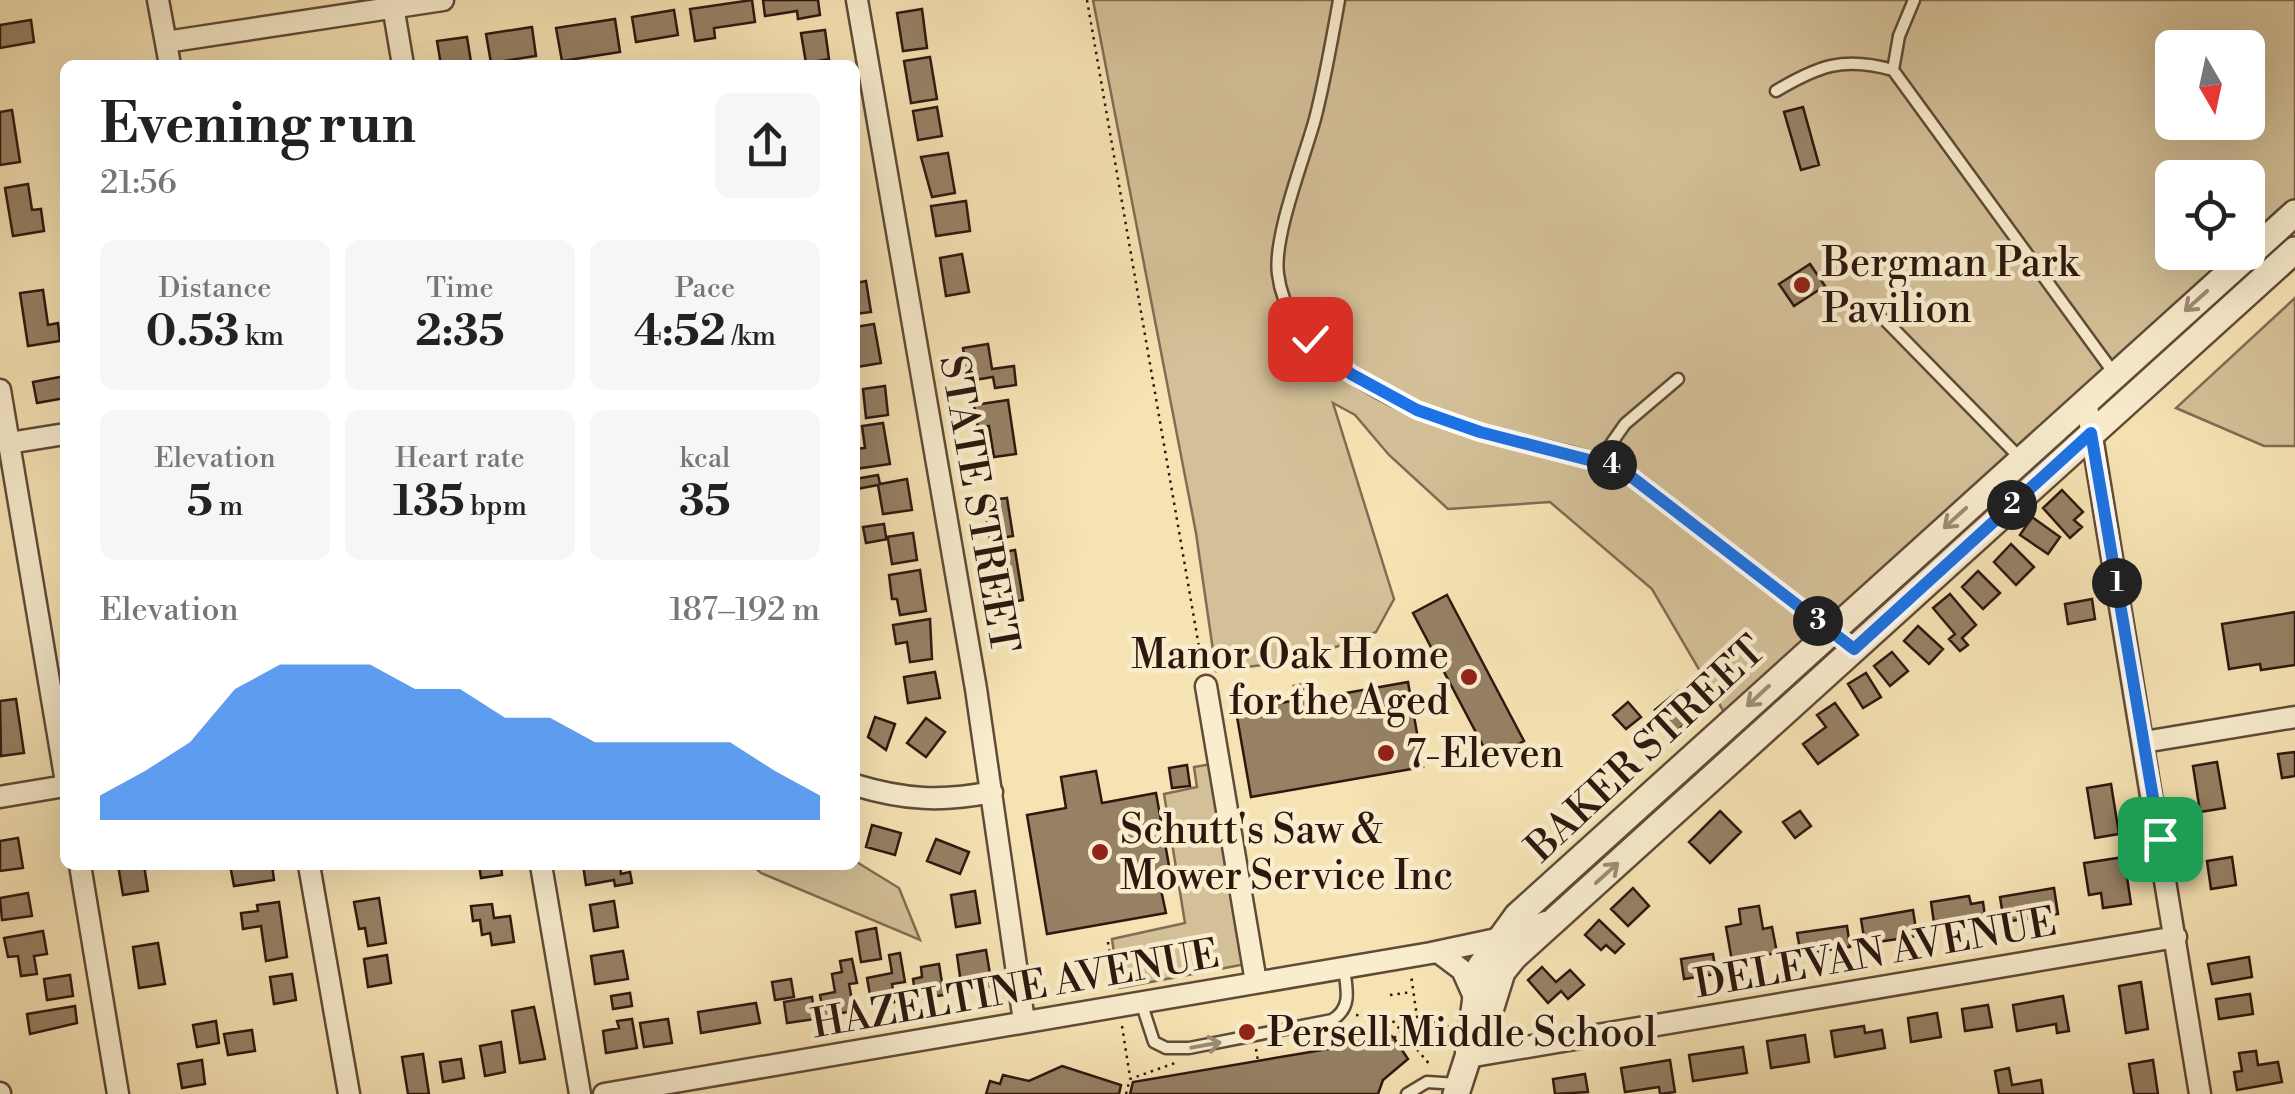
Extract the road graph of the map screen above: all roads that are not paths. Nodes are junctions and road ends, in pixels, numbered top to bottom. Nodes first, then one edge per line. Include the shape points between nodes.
1 (158, 0) edge
2 (444, 0) edge
3 (857, 0) edge
4 (1339, 0) edge
5 (1914, 0) edge
6 (393, 4) edge
7 (166, 42) junction
8 (169, 60) edge
9 (402, 60) edge
10 (1892, 70) junction
11 (1776, 91) dead end
12 (2295, 212) edge
13 (2295, 250) edge
14 (1885, 320) dead end
15 (2115, 374) junction
16 (1678, 378) dead end
17 (0, 390) edge
18 (2131, 397) junction
19 (2086, 400) junction
20 (2091, 433) junction
21 (60, 435) edge
22 (10, 444) junction
23 (2021, 458) junction
24 (1599, 460) junction
25 (2040, 479) junction
26 (1830, 630) junction
27 (1854, 649) junction
28 (1206, 686) road end
29 (2295, 717) edge
30 (2144, 742) junction
31 (60, 746) edge
32 (860, 786) edge
33 (60, 787) edge
34 (992, 792) junction
35 (0, 798) edge
36 (81, 870) edge
37 (310, 870) edge
38 (541, 870) edge
39 (1562, 913) junction
40 (2176, 937) junction
41 (1498, 939) junction
42 (1438, 952) junction
43 (1344, 967) junction
44 (1256, 982) junction
45 (1141, 1002) junction
46 (1475, 1002) junction
47 (1024, 1021) junction
48 (1468, 1057) junction
49 (1458, 1089) edge
50 (118, 1094) edge
51 (348, 1094) edge
52 (580, 1094) edge
53 (604, 1094) edge
54 (1407, 1094) edge
55 (2200, 1094) edge

1 - 7 street
2 - 6 street
3 - 34 street, STATE STREET
4 - 24 lane via 1277,261 1292,318 1329,357 1392,399 1480,432
5 - 10 lane
6 - 7 street
6 - 9 street
7 - 8 street
10 - 11 lane via 1832,65
10 - 15 lane
12 -> 15 street, BAKER STREET
13 - 18 street, BAKER STREET
14 - 23 lane
15 - 18 lane
15 - 19 street, BAKER STREET
16 - 24 lane via 1624,424
17 - 22 street
18 - 20 street, BAKER STREET
19 - 20 street
19 - 23 street, BAKER STREET
20 - 25 street, BAKER STREET
20 - 30 street
21 - 22 street
22 - 31 street
23 - 25 lane
23 -> 26 street, BAKER STREET
24 - 26 lane via 1637,478
25 - 27 street, BAKER STREET
26 - 27 lane
26 -> 41 street, BAKER STREET
39 -> 27 street, BAKER STREET
28 - 44 street
29 - 30 street
30 - 40 street
32 - 34 street via 916,800
33 - 35 street
34 - 47 street, STATE STREET
36 - 50 street
37 - 51 street
38 - 52 street
39 - 41 street, HAZELTINE AVENUE
39 - 48 street, BAKER STREET via 1502,972 1484,1034
40 - 48 street, DELEVAN AVENUE
40 - 55 street
41 - 42 street, HAZELTINE AVENUE
41 - 46 street, BAKER STREET via 1480,967
42 - 43 street, HAZELTINE AVENUE
42 - 46 street via 1462,970
43 - 44 street, HAZELTINE AVENUE
45 -> 43 lane via 1150,1036 1166,1048 1307,1028 1345,1008
44 - 45 street, HAZELTINE AVENUE
45 - 47 street, HAZELTINE AVENUE via 1120,1015
46 - 48 street, BAKER STREET
47 - 53 street, HAZELTINE AVENUE
48 - 49 street, BAKER STREET
49 - 54 lane via 1435,1080

